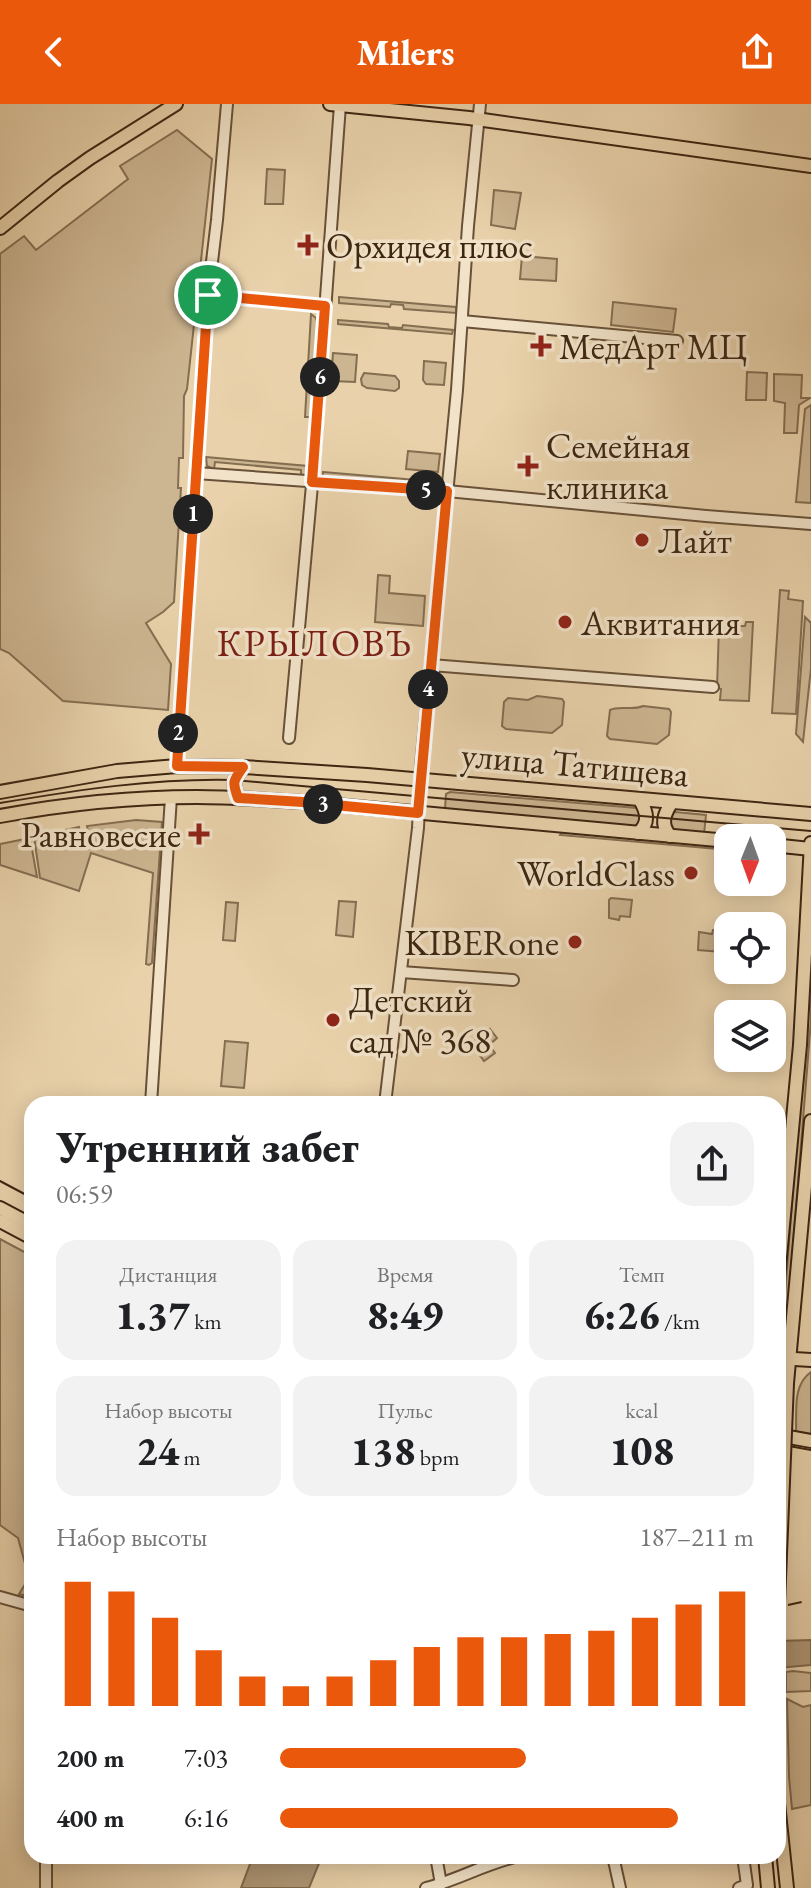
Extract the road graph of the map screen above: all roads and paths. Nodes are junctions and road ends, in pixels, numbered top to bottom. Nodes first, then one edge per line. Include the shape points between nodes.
1 (176, 104) edge
2 (227, 104) edge
3 (330, 104) edge
4 (480, 104) edge
5 (340, 105) edge
6 (479, 119) junction
7 (811, 166) edge
8 (0, 228) edge
9 (208, 295) junction
10 (325, 306) junction
11 (462, 321) junction
12 (677, 341) dead end
13 (196, 473) junction
14 (312, 482) junction
15 (447, 491) junction
16 (811, 524) edge
17 (431, 665) junction
18 (713, 687) dead end
19 (289, 738) dead end
20 (177, 766) junction
21 (243, 767) junction
22 (420, 780) junction
23 (0, 792) edge
24 (171, 797) junction
25 (238, 798) junction
26 (640, 800) junction
27 (672, 802) junction
28 (418, 813) junction
29 (811, 814) edge
30 (0, 816) edge
31 (638, 833) junction
32 (670, 836) junction
33 (714, 840) edge
34 (786, 846) edge
35 (811, 847) edge
36 (401, 972) junction
37 (513, 980) dead end
38 (151, 1096) edge
39 (386, 1096) edge
40 (811, 1121) edge
41 (786, 1193) edge
42 (0, 1208) edge
43 (0, 1221) edge
44 (24, 1221) edge
45 (24, 1234) edge
46 (786, 1333) edge
47 (786, 1358) edge
48 (811, 1360) edge
49 (786, 1377) edge
50 (786, 1407) edge
51 (786, 1436) edge
52 (811, 1441) edge
53 (0, 1597) edge
54 (24, 1604) edge
55 (46, 1864) edge
56 (437, 1864) edge
57 (491, 1864) edge
58 (615, 1864) edge
59 (743, 1864) edge
60 (766, 1864) edge
61 (784, 1864) edge
62 (441, 1884) junction
63 (743, 1886) edge
64 (46, 1888) edge
65 (426, 1888) edge
66 (620, 1888) edge
67 (768, 1888) edge
68 (787, 1888) edge

1 - 8 main road via 69,173
2 - 9 street
3 - 5 main road
4 - 6 street
5 - 6 main road
5 - 10 street
6 - 7 main road
6 - 11 street
9 - 10 street
9 - 13 street
10 - 14 street
11 - 12 street
11 - 15 street
13 - 14 street
13 - 20 street
14 - 15 street
14 - 19 street
15 - 16 street
15 - 17 street
17 - 18 street
17 - 22 street
20 - 21 main road, улица Татищева
20 - 23 main road, улица Татищева
21 - 22 main road, улица Татищева
21 - 25 main road via 233,786
22 - 26 main road, улица Татищева
22 - 28 street
24 - 25 main road, улица Татищева
24 - 30 main road, улица Татищева
24 - 38 street
25 - 28 main road, улица Татищева
26 - 27 main road, улица Татищева
26 - 31 main road via 647,816
27 - 29 main road, улица Татищева
27 - 32 main road via 663,823
28 - 31 main road, улица Татищева
28 - 36 street
31 - 32 main road, улица Татищева
32 - 33 main road, улица Татищева
34 - 35 main road
35 - 41 main road
36 - 37 street
36 - 39 street
40 - 46 main road
42 - 44 main road
43 - 45 main road
47 - 48 main road
49 - 50 main road, bridge
51 - 52 main road
53 - 54 street
55 - 64 street
56 - 62 street
57 - 62 street
58 - 66 street
59 - 63 street
60 - 67 main road
61 - 68 main road
62 - 65 street

